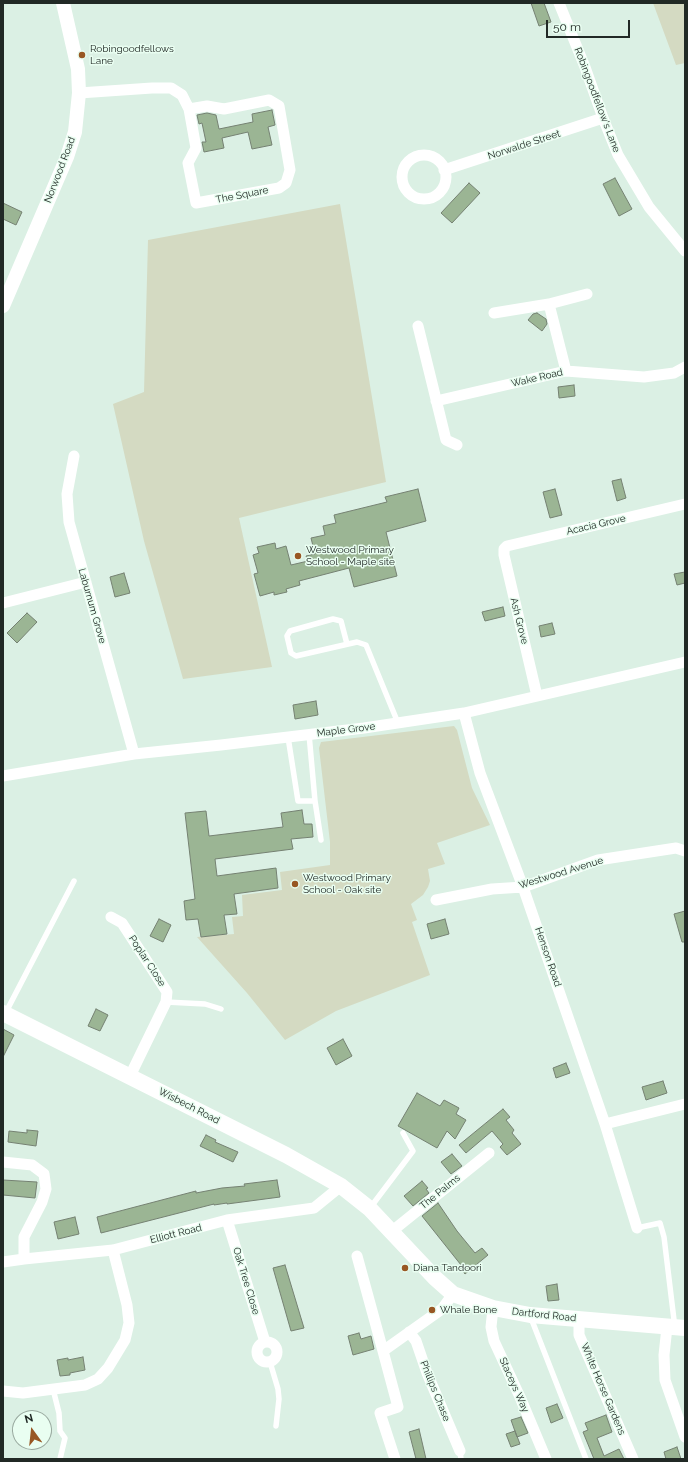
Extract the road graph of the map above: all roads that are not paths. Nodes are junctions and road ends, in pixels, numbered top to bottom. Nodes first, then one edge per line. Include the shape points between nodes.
1 (63, 3) edge
2 (559, 3) edge
3 (79, 93) junction
4 (189, 109) junction
5 (603, 118) junction
6 (444, 170) dead end
7 (685, 251) edge
8 (587, 294) dead end
9 (549, 304) junction
10 (3, 306) edge
11 (494, 313) dead end
12 (418, 326) dead end
13 (685, 367) edge
14 (566, 371) junction
15 (436, 401) junction
16 (457, 445) dead end
17 (74, 456) dead end
18 (685, 504) edge
19 (507, 546) joint
20 (86, 582) junction
21 (3, 603) edge
22 (347, 644) junction
23 (685, 662) edge
24 (537, 696) junction
25 (464, 713) junction
26 (398, 723) junction
27 (309, 734) junction
28 (288, 737) junction
29 (134, 754) junction
30 (3, 776) edge
31 (315, 801) junction
32 (321, 840) dead end
33 (685, 851) edge
34 (74, 881) dead end
35 (523, 887) junction
36 (436, 900) dead end
37 (112, 917) dead end
38 (166, 1002) junction
39 (221, 1009) dead end
40 (4, 1013) edge
41 (130, 1076) junction
42 (685, 1104) edge
43 (605, 1124) junction
44 (403, 1133) dead end
45 (489, 1153) dead end
46 (3, 1162) edge
47 (341, 1186) junction
48 (370, 1209) junction
49 (227, 1220) junction
50 (637, 1228) joint
51 (391, 1232) junction
52 (113, 1250) junction
53 (357, 1256) dead end
54 (24, 1258) junction
55 (3, 1262) edge
56 (454, 1294) junction
57 (493, 1308) junction
58 (530, 1315) junction
59 (579, 1318) junction
60 (675, 1327) edge
61 (409, 1332) junction
62 (383, 1351) junction
63 (270, 1362) joint
64 (53, 1389) junction
65 (3, 1391) edge
66 (682, 1421) edge
67 (276, 1426) dead end
68 (685, 1437) edge
69 (460, 1455) edge
70 (60, 1459) edge
71 (395, 1459) edge
72 (546, 1459) edge
73 (586, 1459) edge
74 (633, 1459) edge

1 - 3 street, Norwood Road via 78,69
2 - 5 street, Robingoodfellow's Lane
3 - 4 street via 171,88 182,95
3 - 10 street, Norwood Road via 75,132 67,157
4 - 4 street, The Square via 207,106 224,109 270,100 278,106 290,170 286,183 278,188 196,203 188,163 196,148
5 - 6 street, Norwalde Street
5 - 7 street, Robingoodfellow's Lane via 618,155 649,207
8 - 9 street
9 - 11 street
9 - 14 street
12 - 15 street
13 - 14 street, Wake Road via 674,373 644,378
14 - 15 street, Wake Road
15 - 16 street via 446,440
17 - 20 street, Laburnum Grove via 67,494 68,522
18 - 19 street, Acacia Grove
19 - 24 street, Ash Grove via 504,555
20 - 21 street
20 - 29 street, Laburnum Grove
22 - 22 lane via 341,621 333,619 290,631 287,636 291,653 296,656
22 - 26 lane via 356,642 366,645
23 - 24 street, Maple Grove
24 - 25 street, Maple Grove
25 - 26 street, Maple Grove
25 - 35 street, Henson Road via 480,773
26 - 27 street, Maple Grove
27 - 28 street, Maple Grove
27 - 31 lane
28 - 29 street, Maple Grove
28 - 31 lane via 298,801
29 - 30 street, Maple Grove
31 - 32 lane
33 - 35 street, Westwood Avenue via 676,848 598,860
34 - 40 lane
35 - 36 street, Westwood Avenue via 492,888
35 - 43 street, Henson Road
37 - 38 street, Poplar Close via 122,923 167,992
38 - 39 lane via 205,1004
38 - 41 street
40 - 41 main road, Wisbech Road
41 - 47 main road, Wisbech Road via 286,1155
42 - 43 street
43 - 50 street, Henson Road
44 - 48 lane via 413,1151
45 - 51 street, The Palms
46 - 54 street via 32,1165 44,1174 46,1189 24,1237
47 - 48 main road, Wisbech Road
47 - 49 street, Elliott Road via 314,1208
48 - 51 main road, Dartford Road
49 - 52 street, Elliott Road
49 - 63 street, Oak Tree Close via 265,1342 275,1346 277,1351 277,1356
50 - 60 lane via 660,1223
51 - 56 main road, Dartford Road
52 - 54 street, Elliott Road
52 - 64 street via 127,1305 128,1323 125,1340 98,1379 85,1385
53 - 62 street
54 - 55 street, Elliott Road
56 - 57 main road, Dartford Road
56 - 61 street via 442,1309
57 - 58 main road, Dartford Road
57 - 72 street, Staceys Way via 491,1327 494,1341
58 - 59 main road, Dartford Road
58 - 73 lane
59 - 60 main road, Dartford Road
59 - 74 street, White Horse Gardens via 579,1335
60 - 66 street via 664,1366 666,1380
61 - 62 street
61 - 69 street, Phillips Chase via 416,1341
62 - 71 street via 398,1407 380,1413
63 - 67 lane via 279,1399
64 - 65 street via 24,1393
64 - 70 lane via 60,1431 65,1438
66 - 68 street

